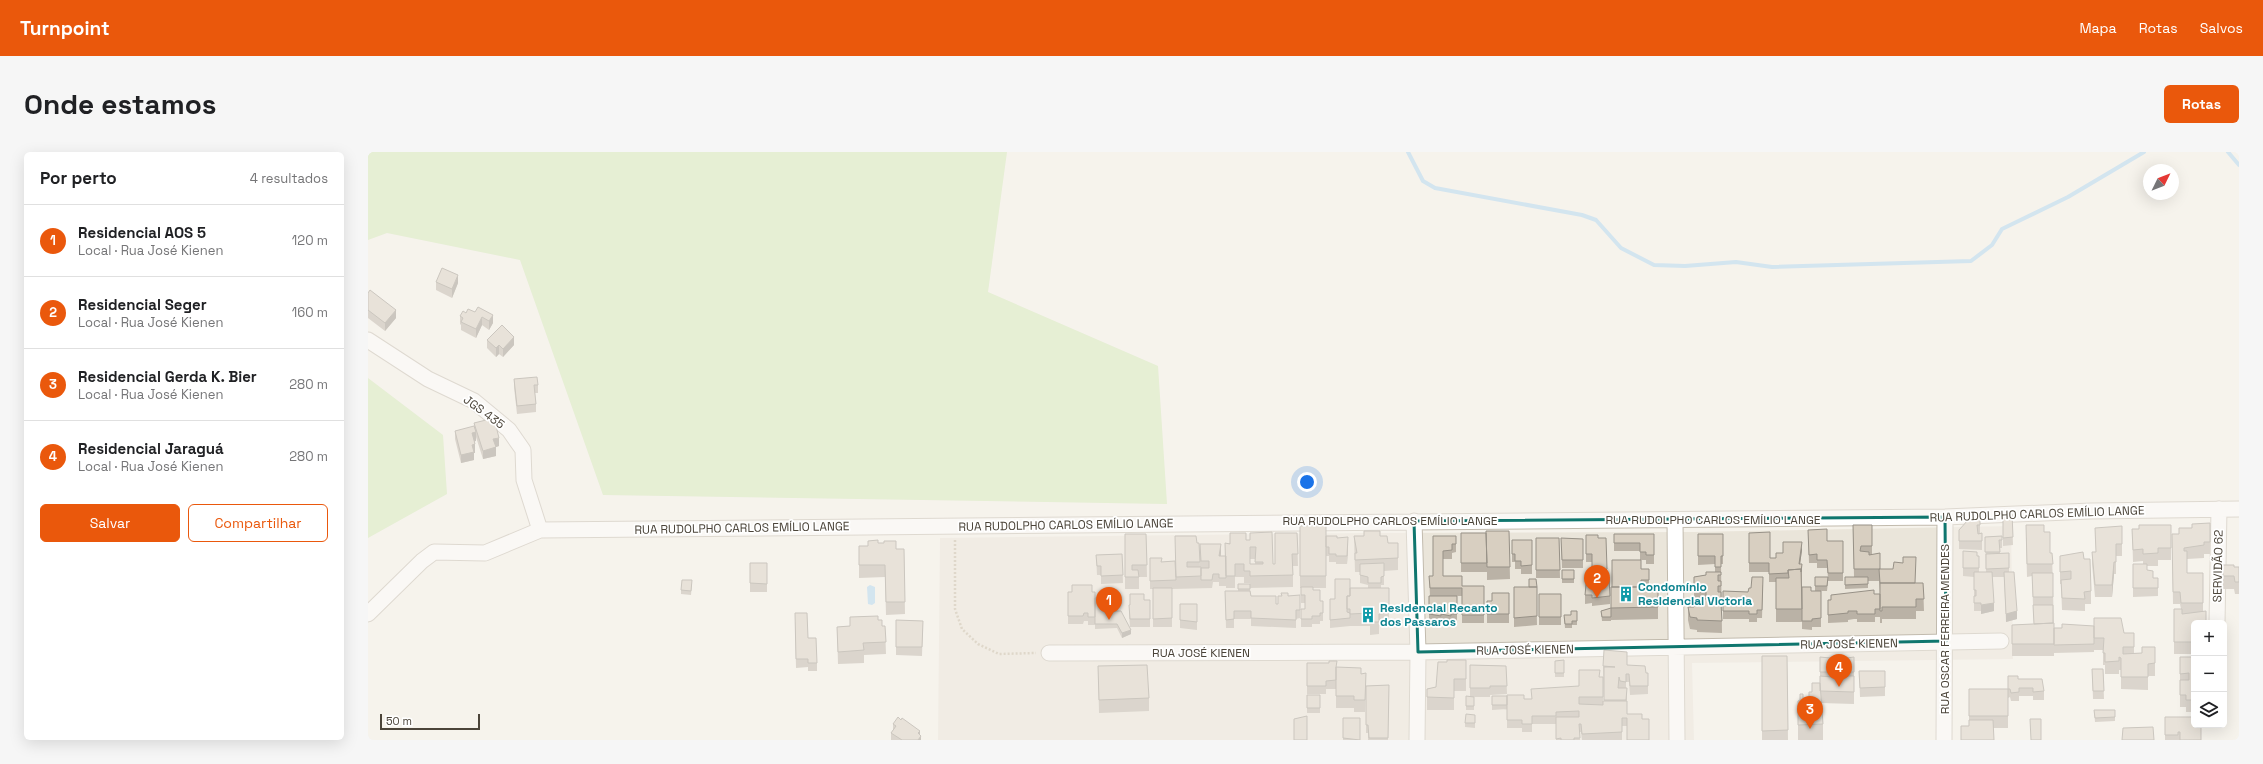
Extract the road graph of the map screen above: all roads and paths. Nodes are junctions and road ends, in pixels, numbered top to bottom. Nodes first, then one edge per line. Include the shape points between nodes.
1 (368, 340) edge
2 (2239, 508) edge
3 (2219, 509) junction
4 (1944, 518) junction
5 (1675, 520) junction
6 (1414, 521) junction
7 (956, 526) junction
8 (540, 530) junction
9 (368, 614) edge
10 (2217, 620) edge
11 (2001, 641) dead end
12 (1946, 642) junction
13 (1676, 648) junction
14 (1418, 652) junction
15 (1049, 653) joint
16 (1416, 740) edge
17 (1678, 740) edge
18 (1944, 740) edge

1 - 8 street, JGS 435 via 428,379 474,401 509,430 523,450 524,480
2 - 3 street, RUA RUDOLPHO CARLOS EMÍLIO LANGE
3 - 4 street, RUA RUDOLPHO CARLOS EMÍLIO LANGE via 2084,511
3 - 10 street, SERVIDÃO 62
4 - 5 street, RUA RUDOLPHO CARLOS EMÍLIO LANGE
4 - 12 street, RUA OSCAR FERREIRA MENDES
5 - 6 street, RUA RUDOLPHO CARLOS EMÍLIO LANGE
5 - 13 street
6 - 7 street, RUA RUDOLPHO CARLOS EMÍLIO LANGE
6 - 14 street
7 - 8 street, RUA RUDOLPHO CARLOS EMÍLIO LANGE
7 - 15 path via 954,609 962,629 978,644 999,654
8 - 9 street via 485,553 434,552 422,560
11 - 12 street, RUA JOSÉ KIENEN
12 - 13 street, RUA JOSÉ KIENEN
12 - 18 street, RUA OSCAR FERREIRA MENDES
13 - 14 street, RUA JOSÉ KIENEN
13 - 17 street
14 - 15 street, RUA JOSÉ KIENEN
14 - 16 street

